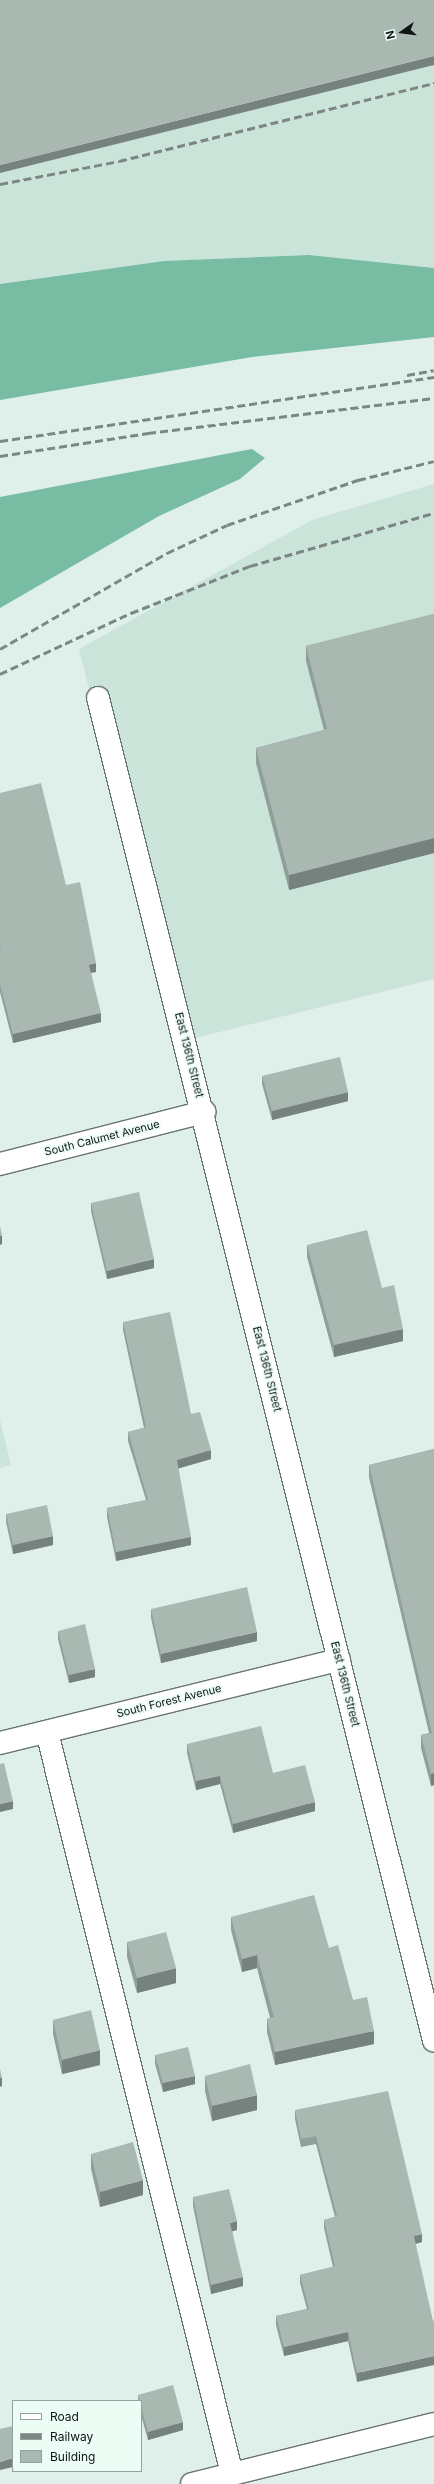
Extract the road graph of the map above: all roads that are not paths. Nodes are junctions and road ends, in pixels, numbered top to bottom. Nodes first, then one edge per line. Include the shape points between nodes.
1 (98, 698) dead end
2 (204, 1112) junction
3 (0, 1164) edge
4 (339, 1660) junction
5 (47, 1732) junction
6 (0, 1743) edge
7 (434, 2041) edge
8 (434, 2424) edge
9 (232, 2474) junction
10 (192, 2484) edge

1 - 2 street, East 136th Street
2 - 3 street, South Calumet Avenue
2 - 4 street, East 136th Street
4 - 5 street, South Forest Avenue
4 - 7 street, East 136th Street
5 - 6 street, South Forest Avenue
5 - 9 street
8 - 9 street
9 - 10 street

